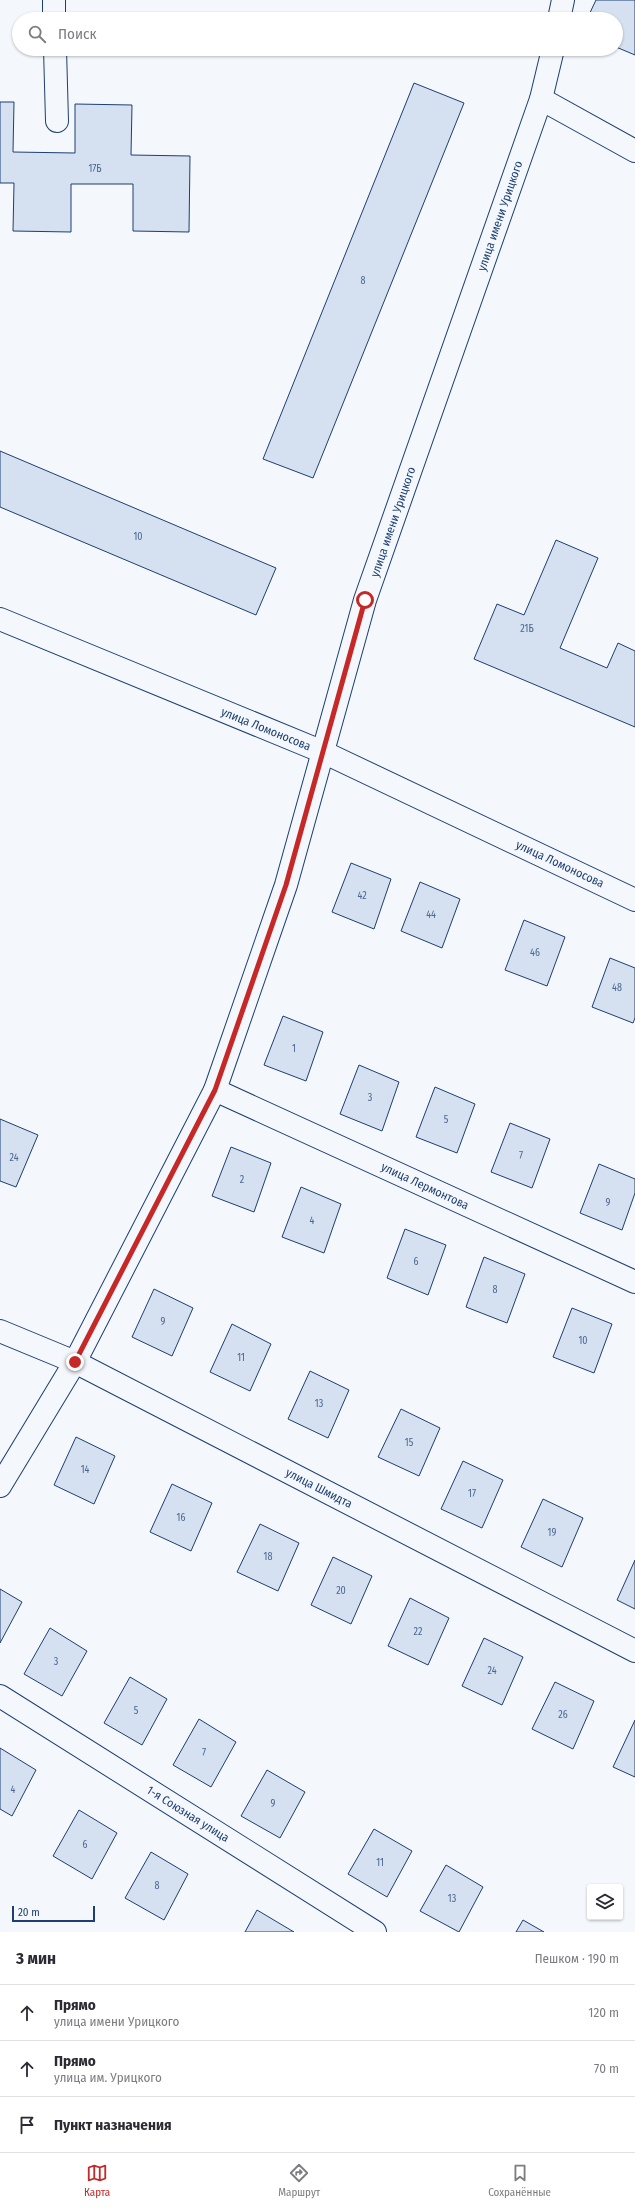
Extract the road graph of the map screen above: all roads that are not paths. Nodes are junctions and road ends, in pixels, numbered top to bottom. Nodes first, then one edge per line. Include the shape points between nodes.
1 (54, 0) edge
2 (563, 0) edge
3 (54, 12) edge
4 (560, 12) edge
5 (55, 56) edge
6 (551, 56) edge
7 (541, 99) junction
8 (56, 121) dead end
9 (635, 151) edge
10 (0, 619) edge
11 (322, 752) junction
12 (635, 900) edge
13 (215, 1090) junction
14 (635, 1282) edge
15 (0, 1331) edge
16 (75, 1362) junction
17 (0, 1486) edge
18 (635, 1651) edge
19 (0, 1696) edge
20 (376, 1932) edge

1 - 3 street
2 - 4 street
5 - 8 street
6 - 7 street, улица имени Урицкого
7 - 9 street
7 - 11 street, улица имени Урицкого via 365,600
10 - 11 street, улица Ломоносова
11 - 12 street, улица Ломоносова
11 - 13 street, улица имени Урицкого via 286,885
13 - 14 street, улица Лермонтова
13 - 16 street, улица имени Урицкого
15 - 16 street, улица Шмидта
16 - 17 street, улица имени Урицкого
16 - 18 street, улица Шмидта
19 - 20 street, 1-я Союзная улица

